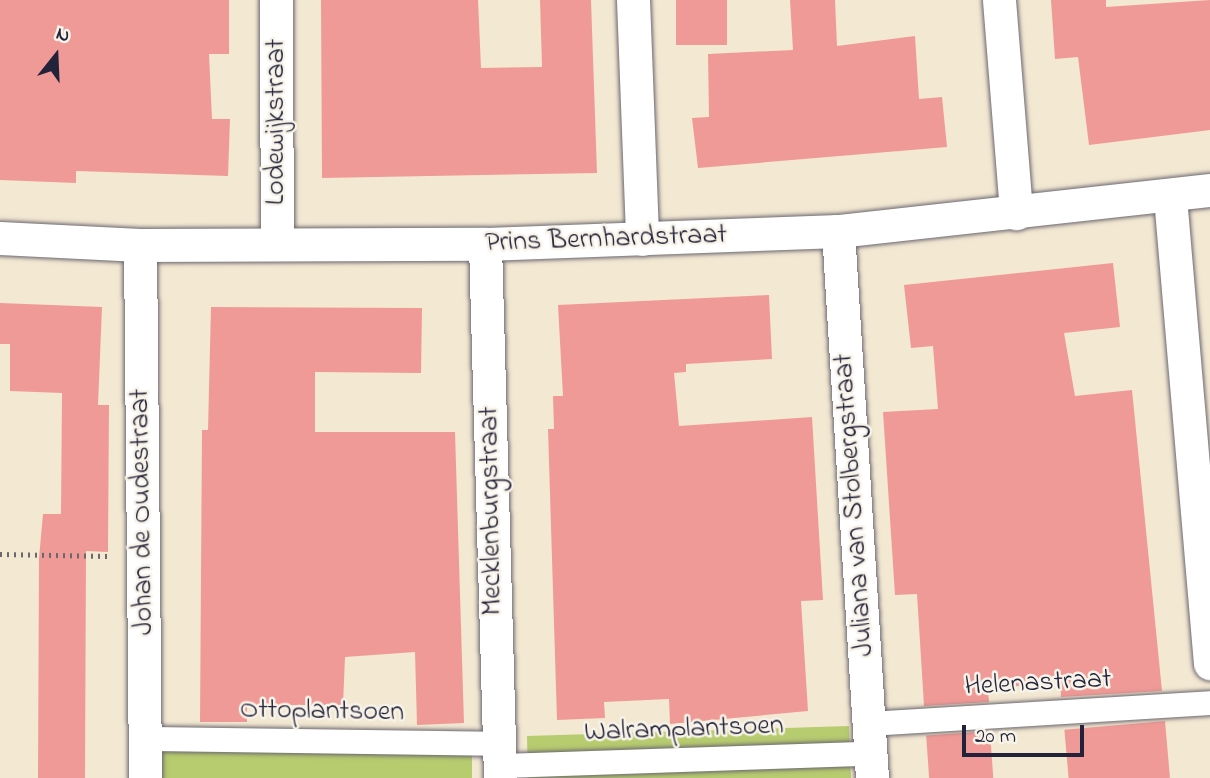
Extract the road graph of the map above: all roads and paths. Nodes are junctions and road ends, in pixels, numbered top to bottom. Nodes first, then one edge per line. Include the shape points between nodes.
1 (276, 0) edge
2 (633, 0) edge
3 (999, 0) edge
4 (1210, 190) edge
5 (1170, 197) junction
6 (1016, 213) junction
7 (838, 232) junction
8 (0, 238) edge
9 (642, 239) junction
10 (277, 243) junction
11 (485, 244) junction
12 (140, 245) junction
13 (0, 554) edge
14 (118, 556) dead end
15 (1210, 663) edge
16 (1210, 703) edge
17 (146, 739) junction
18 (870, 752) edge
19 (499, 763) edge
20 (145, 778) edge

1 - 10 street, Lodewijkstraat
2 - 9 street
3 - 6 street
4 - 5 street, Prins Bernhardstraat
5 - 6 street, Prins Bernhardstraat
5 - 15 street
6 - 7 street, Prins Bernhardstraat
7 - 9 street, Prins Bernhardstraat
7 - 18 street, Juliana van Stolbergstraat
8 - 12 street, Prins Bernhardstraat
9 - 11 street, Prins Bernhardstraat
10 - 11 street, Prins Bernhardstraat
10 - 12 street, Prins Bernhardstraat
11 - 19 street, Mecklenburgstraat
12 - 17 street, Johan de Oudestraat
13 - 14 path
16 - 18 street, Helenastraat
17 - 19 street, Ottoplantsoen
17 - 20 street, Johan de Oudestraat
18 - 19 street, Walramplantsoen

